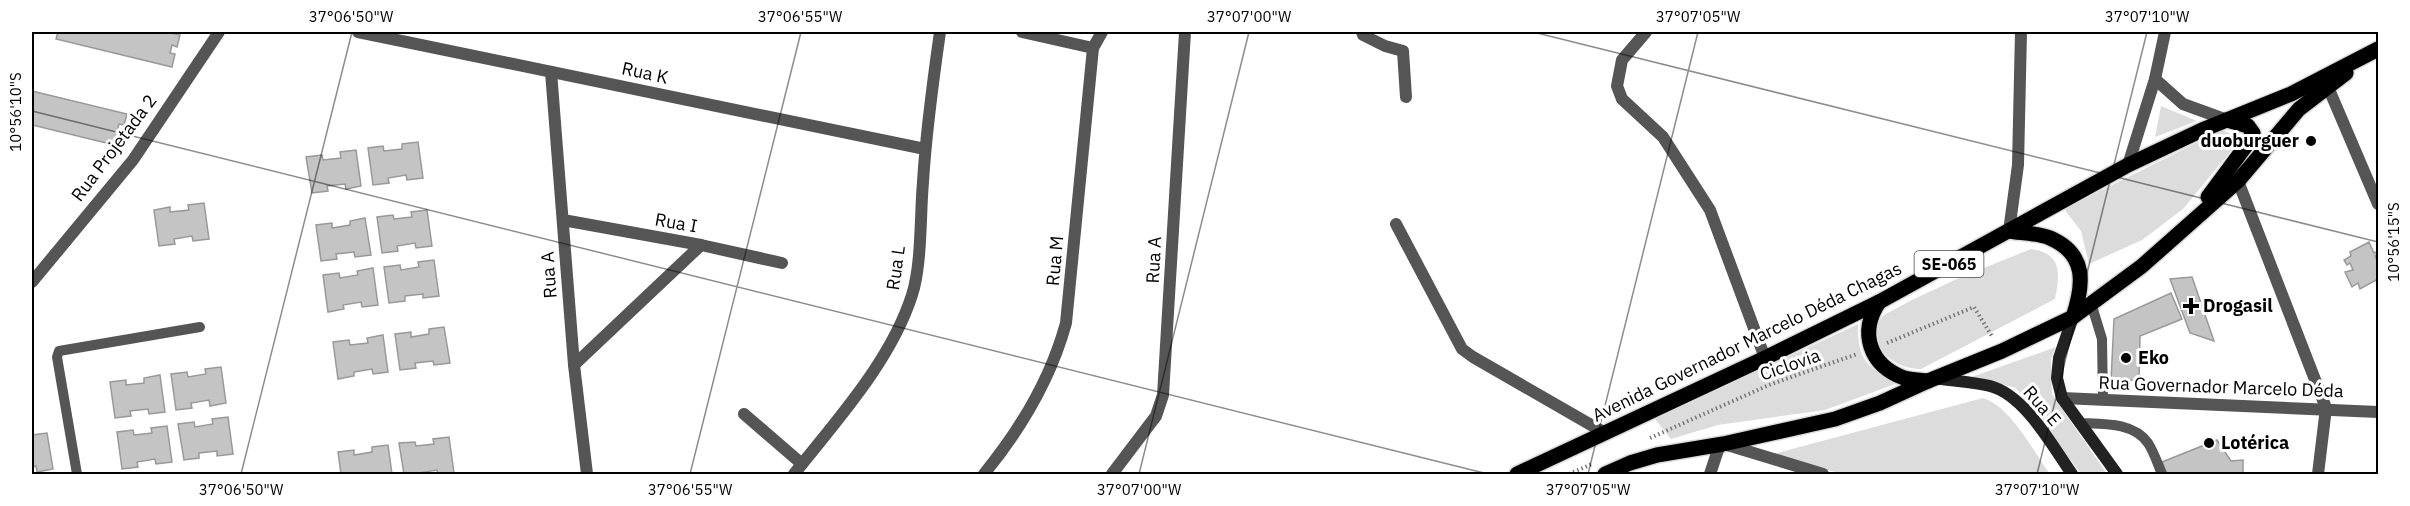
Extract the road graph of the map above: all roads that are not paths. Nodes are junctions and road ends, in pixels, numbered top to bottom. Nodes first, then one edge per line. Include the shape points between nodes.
1 (219, 32) edge
2 (358, 32) edge
3 (940, 32) edge
4 (1022, 32) edge
5 (1102, 32) edge
6 (1185, 32) edge
7 (1362, 32) edge
8 (1646, 32) edge
9 (2021, 32) edge
10 (2165, 32) edge
11 (1093, 48) junction
12 (551, 72) junction
13 (2155, 79) junction
14 (2328, 87) junction
15 (1406, 97) dead end
16 (2228, 120) junction
17 (925, 149) junction
18 (2128, 165) junction
19 (2374, 179) edge
20 (2238, 181) junction
21 (2379, 204) edge
22 (563, 220) junction
23 (2188, 223) junction
24 (1396, 224) dead end
25 (2009, 231) junction
26 (701, 245) junction
27 (782, 263) dead end
28 (32, 282) edge
29 (1880, 302) junction
30 (2091, 303) junction
31 (2073, 316) junction
32 (200, 327) dead end
33 (1765, 358) junction
34 (574, 365) junction
35 (1931, 380) junction
36 (2062, 398) junction
37 (2103, 400) junction
38 (2326, 408) junction
39 (2379, 412) edge
40 (744, 414) dead end
41 (2080, 423) junction
42 (1605, 433) junction
43 (1721, 444) junction
44 (1603, 467) edge
45 (798, 470) edge
46 (77, 474) edge
47 (587, 474) edge
48 (984, 474) edge
49 (1112, 474) edge
50 (1517, 474) edge
51 (1710, 474) edge
52 (1823, 474) edge
53 (2073, 474) edge
54 (2117, 474) edge
55 (2162, 474) edge
56 (2318, 474) edge

1 - 28 street, Rua Projetada 2 via 133,160
2 - 12 street, Rua K
3 - 17 street, Rua L
4 - 11 street
5 - 11 street, Rua M
6 - 49 street, Rua A via 1163,395 1156,416
7 - 15 street via 1377,43 1403,51
8 - 33 street via 1622,60 1617,86 1622,99 1663,137 1710,210
9 - 25 street via 2018,165
10 - 13 street
11 - 48 street, Rua M via 1066,323 1046,378
12 - 17 street, Rua K
12 - 22 street, Rua A
13 - 16 street via 2183,104
13 - 18 street
14 - 16 main road, Avenida Governador Marcelo Déda Chagas / SE-065 via 2379,49 2291,94
14 - 19 street
14 - 20 main road, Avenida Governador Marcelo Déda Chagas / SE-065 via 2299,110
16 - 18 main road, Avenida Governador Marcelo Déda Chagas / SE-065
16 - 23 main road via 2248,126 2253,133
17 - 45 street, Rua L via 916,269 901,322 869,378
18 - 25 main road, Avenida Governador Marcelo Déda Chagas / SE-065
19 - 21 street
20 - 23 main road, Avenida Governador Marcelo Déda Chagas / SE-065
20 - 38 street
22 - 26 street, Rua I
22 - 34 street, Rua A
23 - 30 main road, Avenida Governador Marcelo Déda Chagas / SE-065 via 2142,266
24 - 42 street via 1462,349
25 - 29 main road, Avenida Governador Marcelo Déda Chagas / SE-065
25 - 31 main road via 2048,237 2070,252 2082,279
26 - 27 street, Rua I
26 - 34 street
29 - 33 main road, Avenida Governador Marcelo Déda Chagas / SE-065
29 - 35 main road via 1868,327 1871,349 1881,364 1895,373
30 - 31 main road, Avenida Governador Marcelo Déda Chagas / SE-065
30 - 37 lane via 2102,339
31 - 35 main road, Avenida Governador Marcelo Déda Chagas / SE-065
31 - 36 street, Rua E via 2059,358 2057,378
32 - 46 lane via 59,351
33 - 42 main road, Avenida Governador Marcelo Déda Chagas / SE-065
34 - 47 street, Rua A
35 - 43 main road, Avenida Governador Marcelo Déda Chagas / SE-065 via 1880,404 1835,419
35 - 53 street, Rua E via 1989,386 2011,395
36 - 37 street, Rua Governador Marcelo Déda
36 - 41 street, Rua E
37 - 38 street, Rua Governador Marcelo Déda
38 - 39 street, Rua Governador Marcelo Déda
38 - 56 street
40 - 45 street
41 - 54 street, Rua E
41 - 55 lane via 2126,428 2147,442
42 - 50 main road, Avenida Governador Marcelo Déda Chagas / SE-065
43 - 44 main road, Avenida Governador Marcelo Déda Chagas / SE-065
43 - 51 street
43 - 52 street

